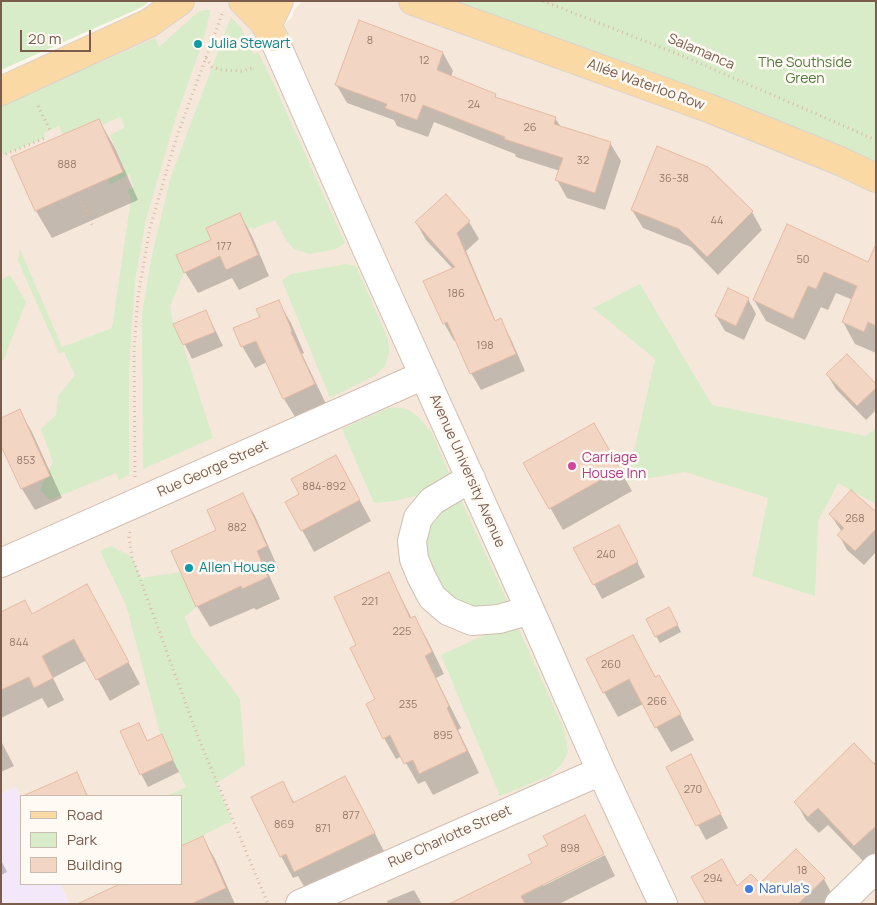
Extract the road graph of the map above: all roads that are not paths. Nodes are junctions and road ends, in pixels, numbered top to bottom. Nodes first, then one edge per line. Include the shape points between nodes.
1 (180, 1) edge
2 (243, 1) edge
3 (413, 1) edge
4 (275, 14) edge
5 (1, 92) edge
6 (876, 178) edge
7 (424, 375) junction
8 (471, 478) junction
9 (1, 562) edge
10 (530, 610) junction
11 (601, 771) junction
12 (876, 868) edge
13 (300, 904) edge
14 (663, 904) edge
15 (839, 904) edge

1 - 5 main road via 142,26
2 - 4 main road via 264,22
3 - 6 main road, Allée Waterloo Row via 711,109
4 - 7 street, Avenue University Avenue
7 - 8 street, Avenue University Avenue
7 - 9 street, Rue George Street
8 - 10 street, Avenue University Avenue
8 - 10 street via 432,501 418,518 412,541 414,559 421,576 432,596 448,610 472,621
10 - 11 street, Avenue University Avenue
11 - 13 street, Rue Charlotte Street
11 - 14 street, Avenue University Avenue
12 - 15 street

